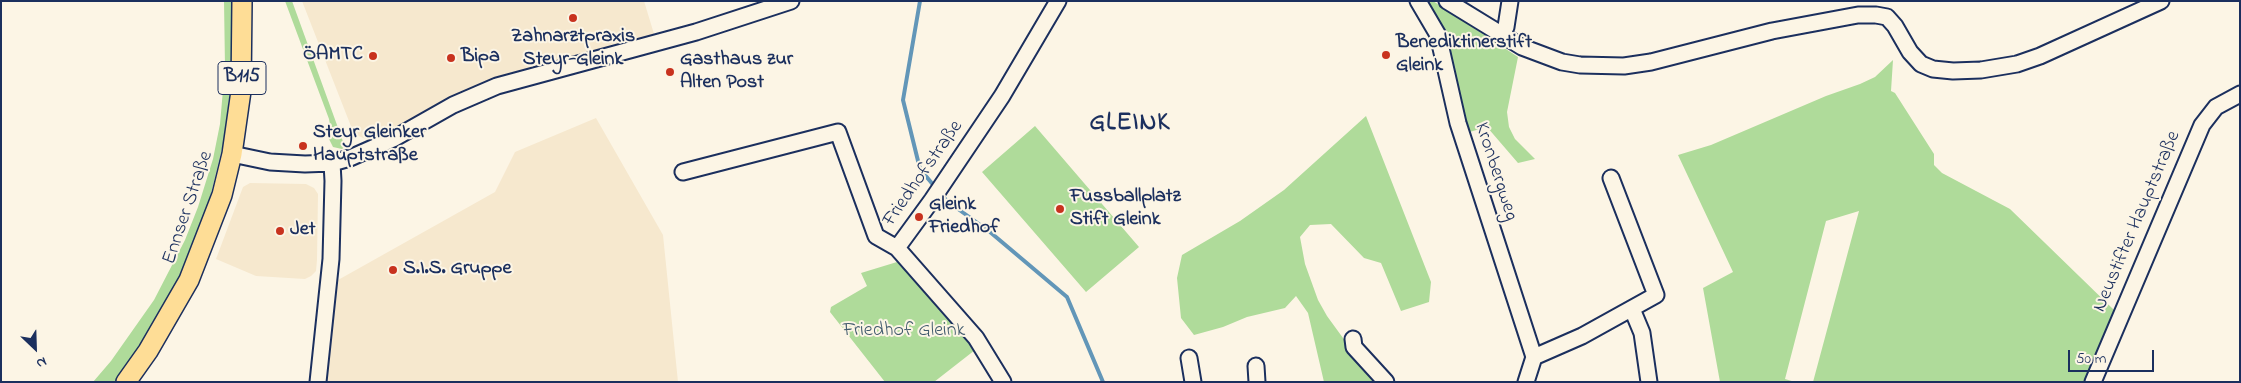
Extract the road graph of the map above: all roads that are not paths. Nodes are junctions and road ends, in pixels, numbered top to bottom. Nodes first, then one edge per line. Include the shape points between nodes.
1 (242, 1) edge
2 (791, 1) edge
3 (1058, 1) edge
4 (1418, 1) edge
5 (1447, 1) edge
6 (1510, 1) edge
7 (2161, 1) edge
8 (1502, 36) junction
9 (2240, 94) edge
10 (232, 154) junction
11 (332, 163) junction
12 (683, 172) dead end
13 (1610, 178) dead end
14 (896, 248) junction
15 (1632, 309) junction
16 (1353, 339) dead end
17 (1534, 357) junction
18 (1189, 358) dead end
19 (1256, 366) dead end
20 (1522, 381) edge
21 (126, 382) edge
22 (318, 382) edge
23 (1003, 382) edge
24 (1193, 382) edge
25 (1257, 382) edge
26 (1386, 382) edge
27 (1649, 382) edge
28 (2093, 382) edge

1 - 10 main road, Ennser Straße / B115 via 241,91
2 - 11 street via 696,32 497,86 446,108 371,150
3 - 14 street, Friedhofstraße via 1002,96
4 - 17 street, Kronbergweg via 1438,35 1458,123
5 - 8 street
6 - 8 street
7 - 8 street via 2040,56 1981,70 1954,71 1921,64 1887,17 1876,15 1858,15 1772,31 1624,66 1597,67 1562,62
9 - 28 street, Neustifter Hauptstraße via 2216,108 2202,125
10 - 11 street via 287,163
10 - 21 main road, Ennser Straße / B115 via 211,226 189,280
11 - 22 street via 331,259
12 - 14 street via 838,132 876,236
13 - 15 street via 1656,295
14 - 23 street, Friedhofstraße via 976,338
15 - 17 street
15 - 27 street via 1642,333
16 - 26 street via 1354,347
17 - 20 street
18 - 24 street
19 - 25 street

